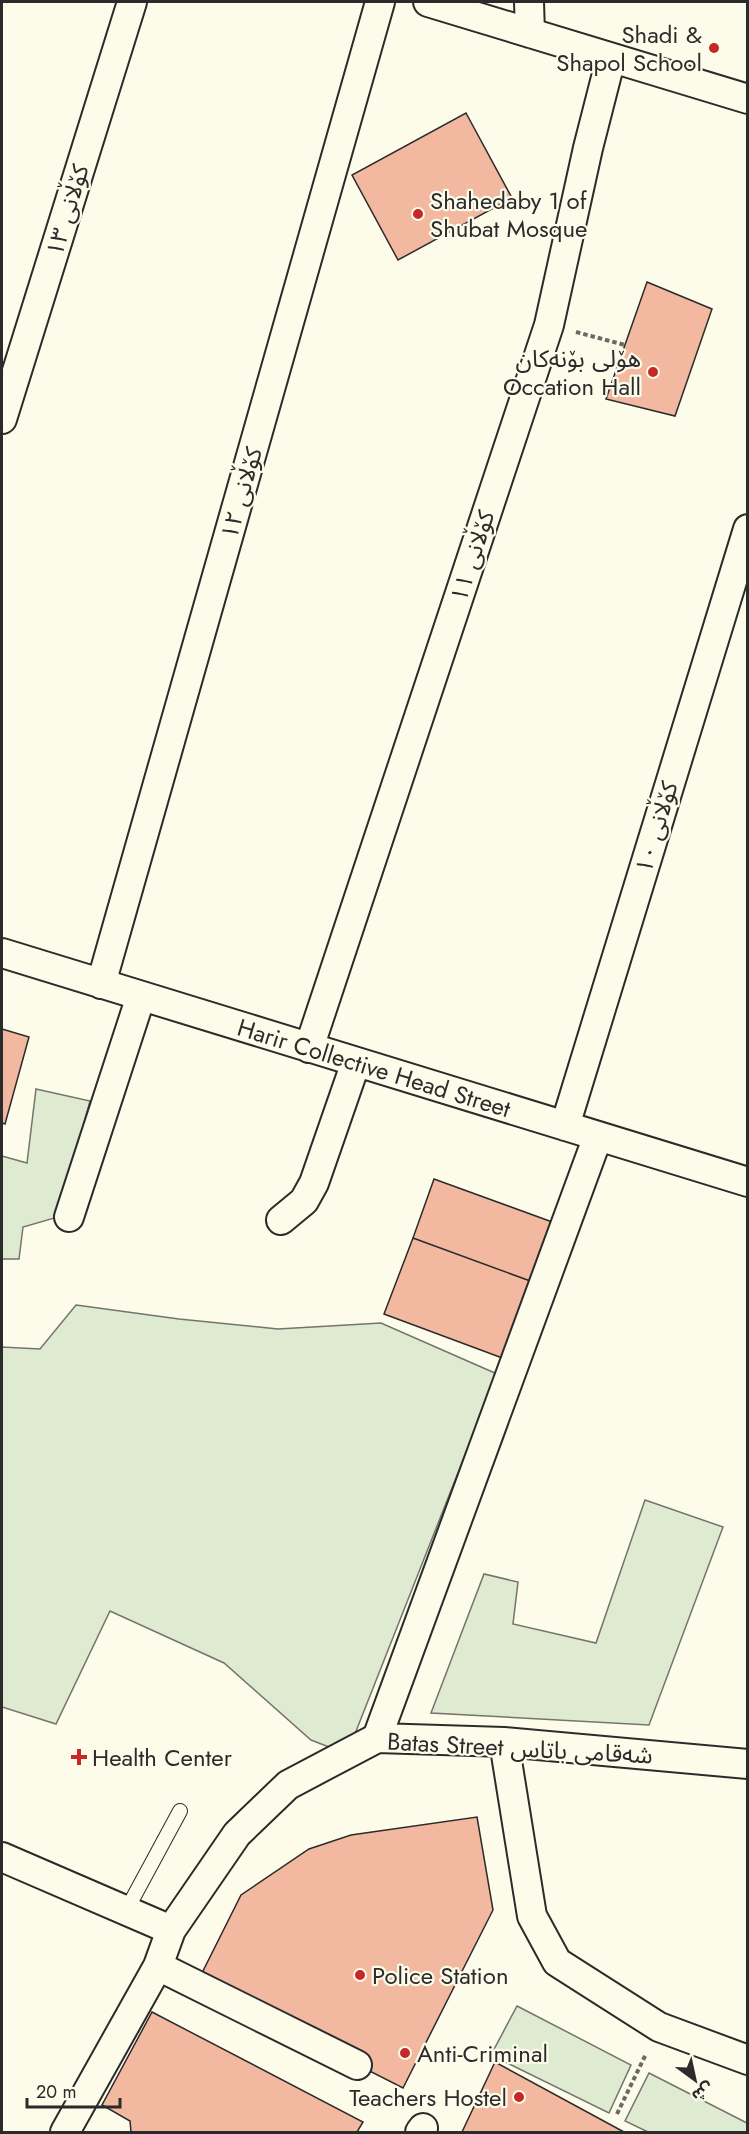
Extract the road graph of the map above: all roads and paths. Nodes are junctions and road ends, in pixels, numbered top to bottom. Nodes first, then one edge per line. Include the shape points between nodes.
1 (132, 2) edge
2 (380, 2) edge
3 (428, 2) edge
4 (529, 2) edge
5 (530, 33) junction
6 (611, 58) junction
7 (747, 99) edge
8 (549, 325) junction
9 (625, 345) dead end
10 (2, 419) edge
11 (747, 529) edge
12 (2, 953) edge
13 (101, 984) junction
14 (141, 996) junction
15 (309, 1048) junction
16 (356, 1062) junction
17 (565, 1126) junction
18 (598, 1136) junction
19 (747, 1182) edge
20 (69, 1217) dead end
21 (281, 1220) dead end
22 (376, 1738) junction
23 (504, 1743) junction
24 (747, 1764) edge
25 (180, 1811) dead end
26 (2, 1857) edge
27 (126, 1911) junction
28 (171, 1930) junction
29 (158, 1966) junction
30 (659, 2027) junction
31 (747, 2060) edge
32 (357, 2065) dead end
33 (617, 2114) dead end
34 (65, 2133) edge

1 - 10 street, کۆڵانی ١٣
2 - 13 street, کۆڵانی ١٢
3 - 5 street
4 - 5 street
5 - 6 street
6 - 7 street
6 - 8 street, کۆڵانی ١١
8 - 9 path
8 - 15 street, کۆڵانی ١١
11 - 17 street, کۆڵانی ١٠
12 - 13 street, Harir Collective Head Street
13 - 14 street, Harir Collective Head Street
14 - 15 street, Harir Collective Head Street
14 - 20 street
15 - 16 street, Harir Collective Head Street
16 - 17 street, Harir Collective Head Street
16 - 21 street via 314,1183 304,1201
17 - 18 street, Harir Collective Head Street
18 - 19 street, Harir Collective Head Street
18 - 22 street
22 - 23 street, Batas Street شەقامی باتاس
22 - 28 street, Batas Street شەقامی باتاس via 288,1785 237,1834
23 - 24 street, Batas Street شەقامی باتاس
23 - 30 street via 532,1916 552,1953 557,1962
25 - 27 lane
26 - 27 street
27 - 28 street
28 - 29 street, Batas Street شەقامی باتاس
29 - 32 street
29 - 34 street, Batas Street شەقامی باتاس
30 - 31 street
30 - 33 path

